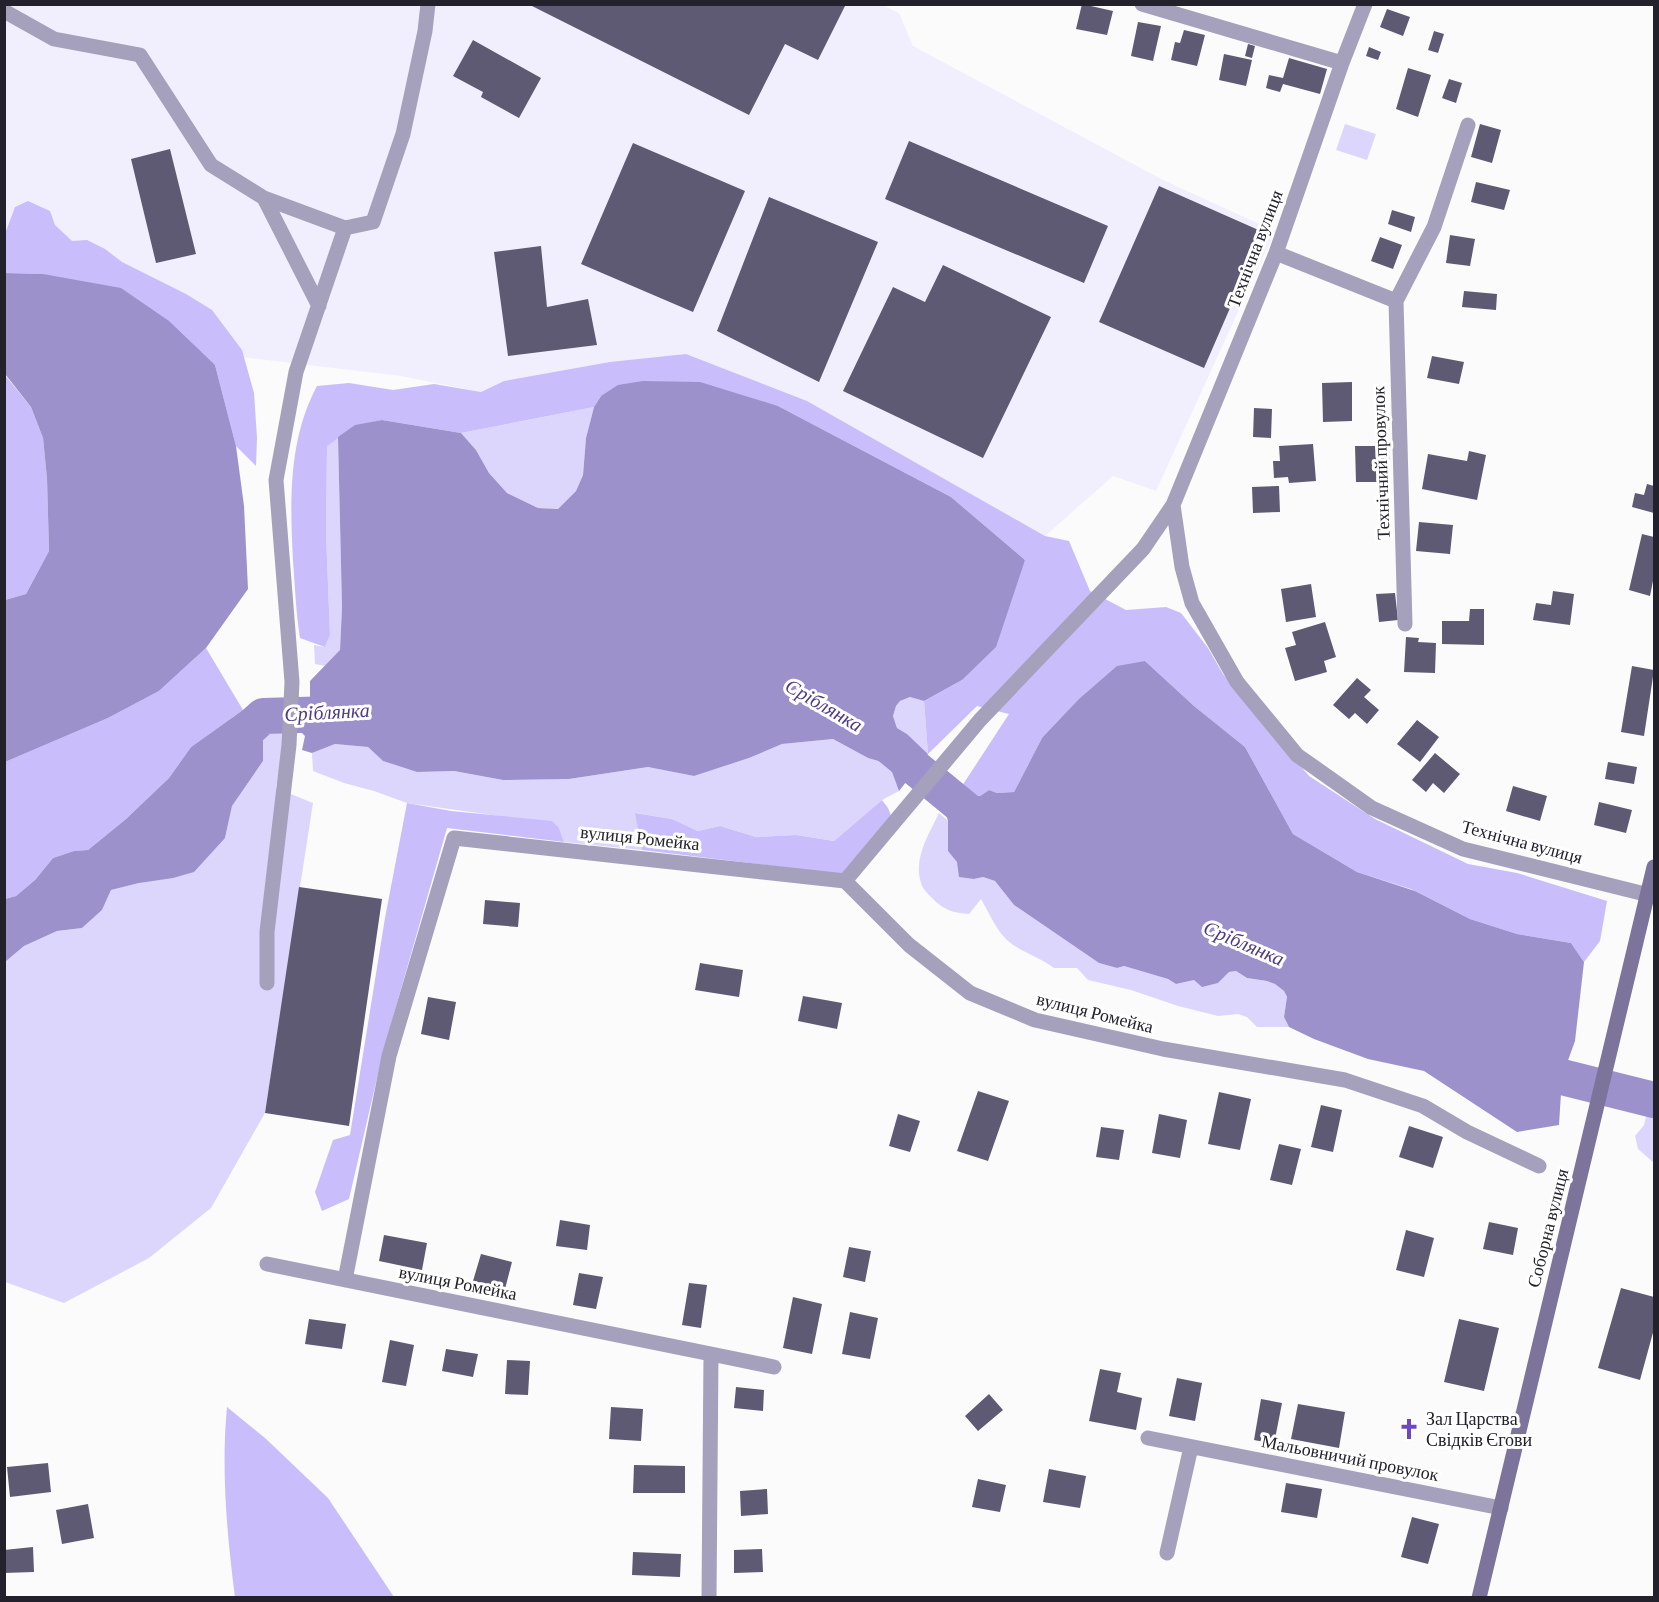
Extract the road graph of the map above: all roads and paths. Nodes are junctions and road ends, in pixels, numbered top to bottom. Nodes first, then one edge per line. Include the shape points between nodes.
1 (428, 4) edge
2 (1142, 4) edge
3 (1365, 4) edge
4 (4, 11) edge
5 (1342, 63) junction
6 (1468, 126) dead end
7 (264, 198) junction
8 (345, 228) junction
9 (1276, 253) junction
10 (1396, 301) junction
11 (319, 306) junction
12 (1173, 505) junction
13 (1406, 624) dead end
14 (1654, 867) edge
15 (845, 881) junction
16 (1649, 895) junction
17 (267, 983) dead end
18 (1539, 1166) dead end
19 (267, 1264) dead end
20 (345, 1280) junction
21 (711, 1354) junction
22 (774, 1368) dead end
23 (1148, 1438) dead end
24 (1191, 1447) junction
25 (1501, 1508) junction
26 (1167, 1554) dead end
27 (709, 1598) edge
28 (1479, 1598) edge

1 - 8 street via 403,134 373,222
2 - 5 street
3 - 5 street, Технічна вулиця
4 - 7 street via 54,39 140,55 211,165
5 - 9 street, Технічна вулиця
6 - 10 street, Технічний провулок via 1434,227
7 - 8 street
7 - 11 street
8 - 11 street
9 - 10 street
9 - 12 street, Технічна вулиця
10 - 13 street, Технічний провулок
11 - 17 street via 296,372 276,480 292,682 289,745 267,932
12 - 15 street, Технічна вулиця via 1143,549 980,720
12 - 16 street, Технічна вулиця via 1192,603 1237,682 1298,755 1372,808 1463,849
14 - 16 main road, Соборна вулиця
15 - 18 street, вулиця Ромейка via 909,945 970,993 1035,1020 1163,1049 1345,1080 1423,1106
15 - 20 street, вулиця Ромейка via 454,838 389,1056
16 - 25 main road, Соборна вулиця
19 - 20 street, вулиця Ромейка
20 - 21 street, вулиця Ромейка
21 - 22 street, вулиця Ромейка
21 - 27 street
23 - 24 street, Мальовничий провулок
24 - 25 street, Мальовничий провулок
24 - 26 street
25 - 28 main road, Соборна вулиця

